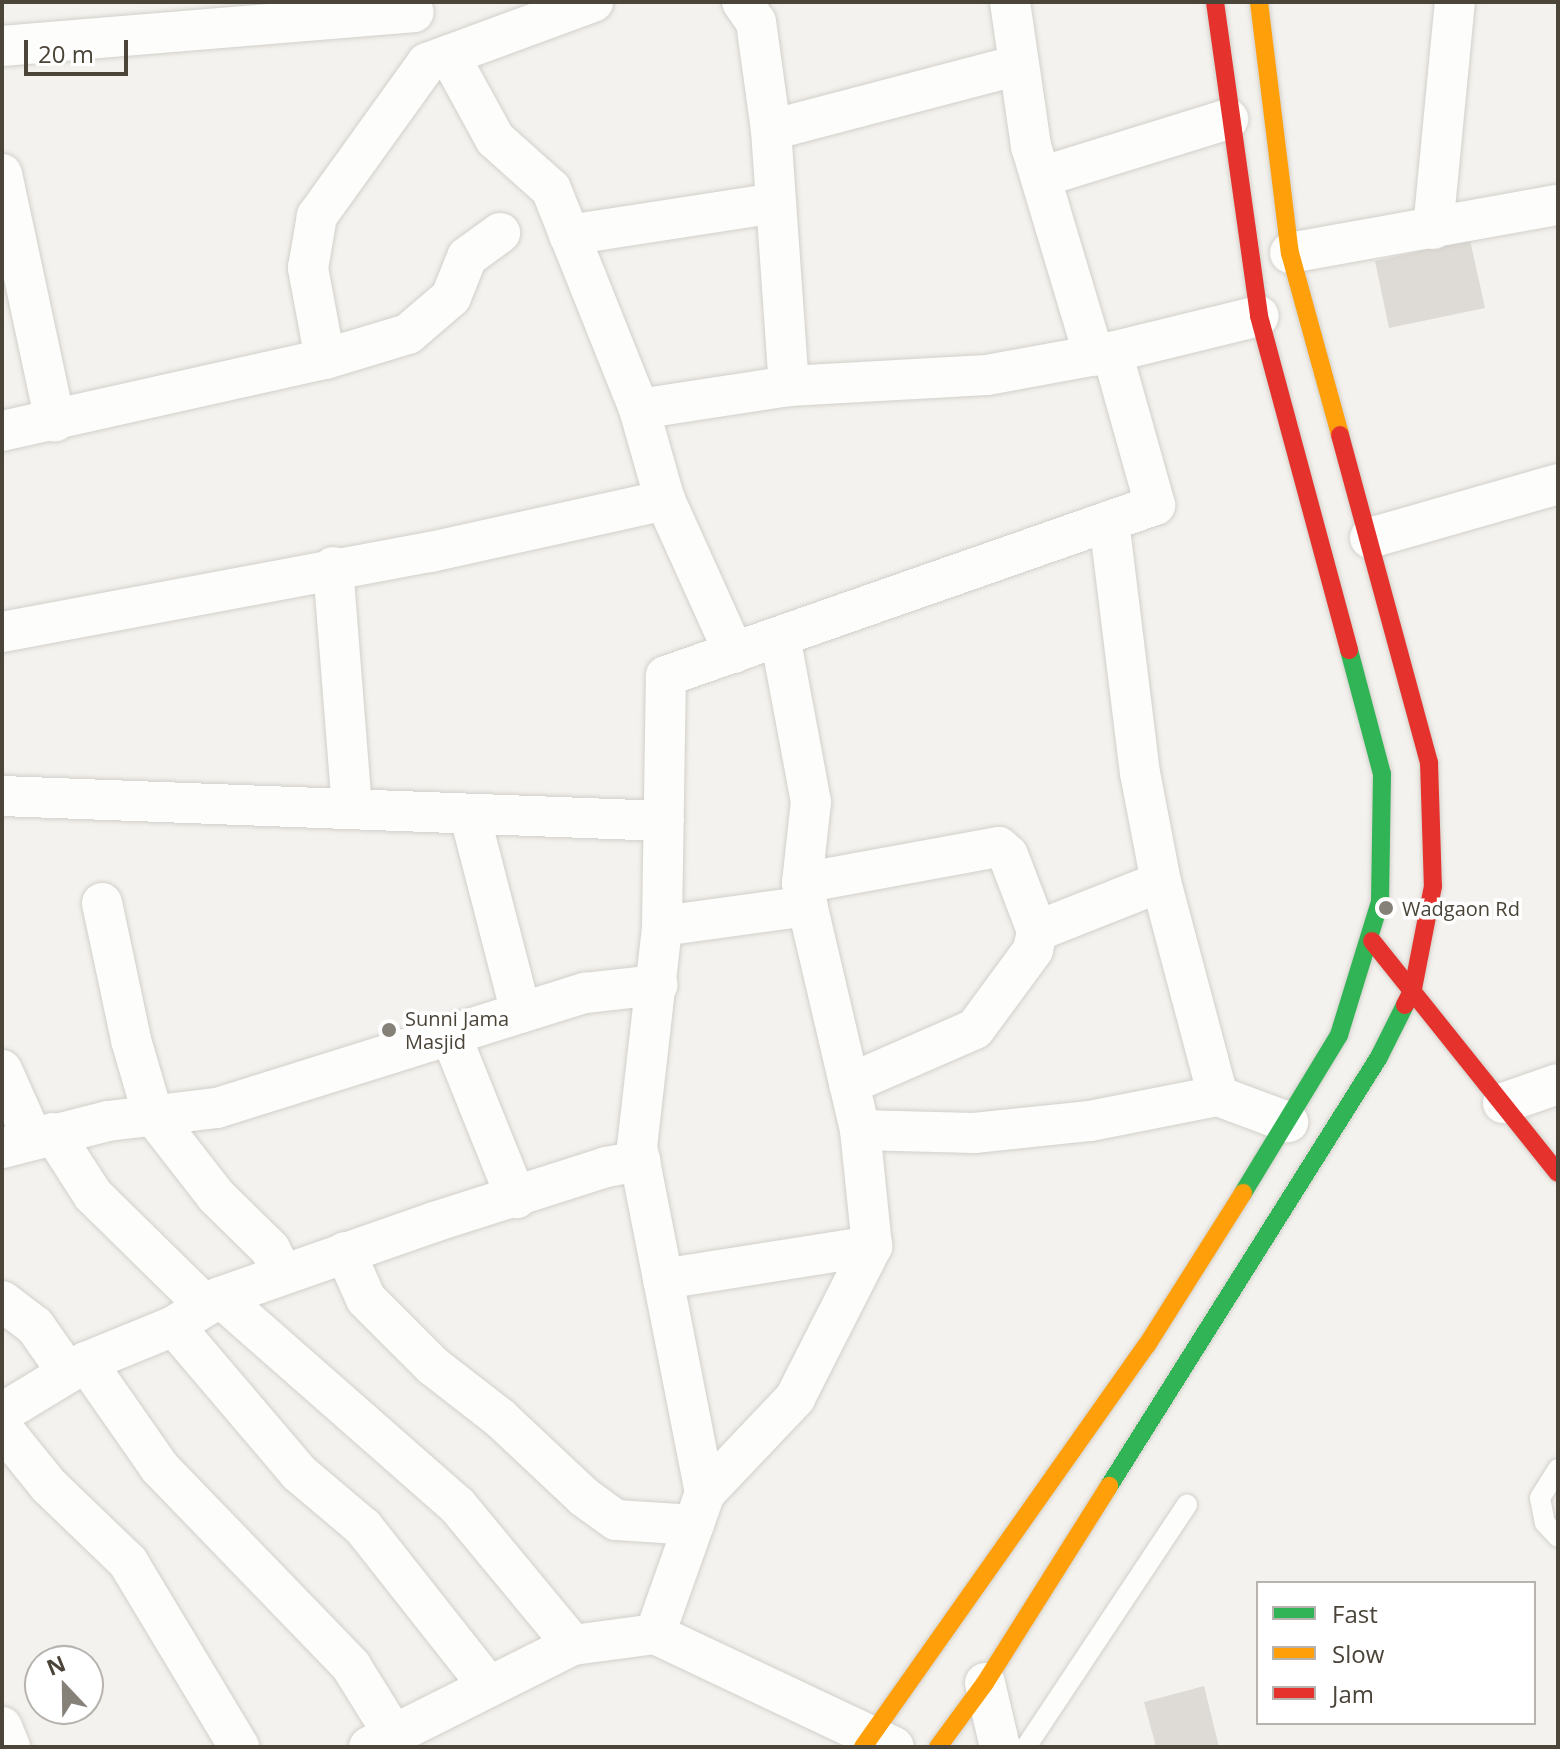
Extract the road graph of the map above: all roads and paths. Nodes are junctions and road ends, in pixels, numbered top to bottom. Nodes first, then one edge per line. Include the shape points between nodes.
1 (593, 2) edge
2 (742, 2) edge
3 (1010, 2) edge
4 (1215, 2) edge
5 (1259, 2) edge
6 (1455, 2) edge
7 (413, 7) edge
8 (2, 46) edge
9 (438, 59) junction
10 (1018, 65) junction
11 (1228, 119) junction
12 (771, 130) junction
13 (2, 174) edge
14 (1041, 177) junction
15 (776, 203) junction
16 (1558, 205) edge
17 (1433, 229) junction
18 (500, 233) dead end
19 (569, 235) junction
20 (1290, 253) junction
21 (1259, 316) junction
22 (1103, 354) junction
23 (325, 359) junction
24 (789, 386) junction
25 (639, 409) junction
26 (55, 421) junction
27 (2, 431) edge
28 (1558, 484) edge
29 (665, 500) junction
30 (1109, 521) junction
31 (1370, 538) junction
32 (333, 567) junction
33 (2, 632) edge
34 (780, 637) junction
35 (734, 653) junction
36 (2, 796) edge
37 (352, 806) junction
38 (470, 816) junction
39 (664, 821) junction
40 (1161, 882) junction
41 (805, 894) junction
42 (102, 903) dead end
43 (662, 926) junction
44 (1037, 931) junction
45 (1372, 941) junction
46 (658, 985) junction
47 (1413, 989) junction
48 (521, 1013) junction
49 (451, 1036) junction
50 (2, 1070) edge
51 (849, 1084) junction
52 (1558, 1084) edge
53 (1218, 1096) junction
54 (1503, 1103) junction
55 (153, 1115) junction
56 (1288, 1122) junction
57 (860, 1130) junction
58 (29, 1140) edge
59 (640, 1161) junction
60 (1558, 1173) edge
61 (516, 1198) junction
62 (872, 1246) junction
63 (345, 1252) junction
64 (283, 1274) junction
65 (663, 1279) junction
66 (2, 1301) edge
67 (200, 1310) junction
68 (77, 1368) junction
69 (2, 1413) edge
70 (2, 1428) edge
71 (1558, 1469) edge
72 (1187, 1505) dead end
73 (699, 1509) junction
74 (1558, 1537) edge
75 (655, 1634) junction
76 (573, 1645) junction
77 (985, 1683) junction
78 (488, 1685) junction
79 (2, 1727) edge
80 (382, 1741) edge
81 (877, 1743) edge
82 (10, 1747) edge
83 (239, 1747) edge
84 (938, 1747) edge
85 (1000, 1747) edge
86 (1026, 1747) edge

1 - 9 street
2 - 12 street via 756,22
3 - 10 street
4 - 11 main road
5 - 20 main road
6 - 17 street
7 - 8 street
7 - 9 street
9 - 19 street via 495,139 551,189
9 - 23 street via 317,216 308,268
10 - 12 street
10 - 14 street
11 - 14 street
11 - 21 main road
12 - 15 street
13 - 26 street
14 - 22 street
15 - 19 street
15 - 24 street
16 - 17 street
17 - 20 street
18 - 23 street via 467,257 451,297 432,319 408,334
19 - 25 street
20 - 31 main road
21 - 22 street
21 - 45 main road via 1382,774 1384,834
22 - 24 street via 987,375
22 - 30 street via 1155,505
23 - 26 street
24 - 25 street
25 - 29 street
26 - 27 street
28 - 31 street
29 - 32 street via 431,552
29 - 35 street
30 - 34 street
30 - 40 street via 1140,773
31 - 47 main road via 1429,762 1433,886
32 - 33 street
32 - 37 street
34 - 35 street
34 - 41 street via 811,802
35 - 39 street via 666,676
36 - 37 street
37 - 38 street
38 - 39 street
38 - 48 street
39 - 43 street
40 - 44 street
40 - 53 street
41 - 43 street
41 - 44 street via 999,847 1008,855
41 - 51 street
42 - 55 street
43 - 46 street
44 - 51 street via 1033,950 975,1029
45 - 47 main road
45 - 56 main road via 1339,1035
46 - 48 street via 585,993
46 - 59 street via 643,1081
47 - 54 main road
47 - 77 main road via 1330,1142
48 - 49 street
49 - 55 street via 217,1108
49 - 61 street
50 - 58 street
51 - 57 street
52 - 54 street
53 - 56 street
53 - 57 street via 1090,1121 974,1133
54 - 60 main road
55 - 58 street
55 - 64 street via 216,1196 270,1249
56 - 81 main road via 1147,1345
57 - 62 street
58 - 67 street via 93,1195
59 - 61 street
59 - 65 street
61 - 63 street
62 - 65 street
62 - 73 street via 795,1398
63 - 64 street
63 - 73 street via 366,1299 433,1366 500,1418 584,1497 616,1520
64 - 67 street
65 - 73 street
66 - 68 street
67 - 68 street
67 - 76 street via 457,1505
67 - 78 street via 299,1473 363,1527
68 - 69 street
68 - 80 street via 160,1468 351,1666
70 - 83 street via 49,1486 128,1562
71 - 74 lane via 1540,1498 1545,1523
72 - 86 lane
73 - 75 street
75 - 76 street
75 - 81 street
76 - 78 street
77 - 84 main road
77 - 85 street
78 - 80 street
79 - 82 street

